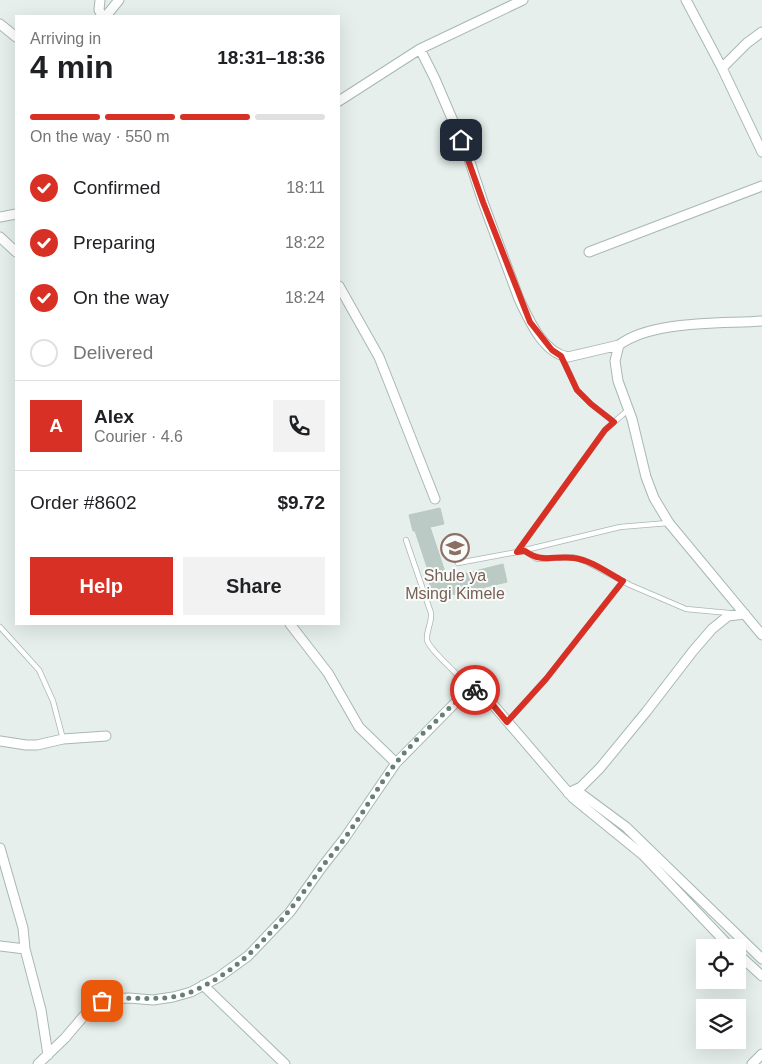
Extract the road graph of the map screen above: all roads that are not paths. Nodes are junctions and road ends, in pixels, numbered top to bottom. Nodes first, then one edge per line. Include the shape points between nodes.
1 (100, 0) edge
2 (119, 0) edge
3 (523, 0) edge
4 (686, 0) edge
5 (103, 15) edge
6 (105, 15) edge
7 (0, 24) edge
8 (762, 32) edge
9 (15, 36) edge
10 (420, 49) junction
11 (722, 68) junction
12 (340, 100) edge
13 (762, 152) edge
14 (762, 186) edge
15 (15, 214) edge
16 (0, 217) edge
17 (0, 237) edge
18 (15, 251) edge
19 (589, 252) dead end
20 (340, 288) edge
21 (762, 321) edge
22 (619, 345) junction
23 (561, 356) junction
24 (629, 409) junction
25 (614, 422) junction
26 (435, 499) dead end
27 (669, 523) junction
28 (406, 540) dead end
29 (525, 551) junction
30 (517, 552) junction
31 (458, 563) dead end
32 (623, 581) junction
33 (734, 614) junction
34 (745, 614) junction
35 (291, 625) edge
36 (0, 627) edge
37 (762, 635) edge
38 (473, 690) junction
39 (507, 722) junction
40 (106, 736) dead end
41 (63, 739) junction
42 (0, 741) edge
43 (396, 763) junction
44 (572, 792) junction
45 (0, 848) edge
46 (722, 939) edge
47 (0, 946) edge
48 (25, 949) junction
49 (762, 958) edge
50 (746, 961) edge
51 (762, 976) edge
52 (204, 985) junction
53 (762, 1054) edge
54 (48, 1056) junction
55 (38, 1064) edge
56 (285, 1064) edge
57 (752, 1064) edge

1 - 5 street
2 - 6 street
3 - 10 street
4 - 11 street
7 - 9 street
8 - 11 street
10 - 12 street
10 - 23 street via 465,148 523,307 544,341
11 - 13 street
14 - 19 street
15 - 16 street
17 - 18 street
20 - 26 street via 379,357
21 - 22 street via 652,330 634,335
22 - 23 street
22 - 24 street via 615,361 620,390
23 - 25 lane via 577,390
24 - 25 lane
24 - 27 street via 646,477
25 - 30 lane
27 - 29 lane via 620,527
27 - 34 street
28 - 38 lane via 431,613 427,633 429,645
29 - 30 lane
29 - 32 lane via 537,559 573,557
30 - 31 lane
32 - 33 lane via 686,609
32 - 39 lane via 546,679
33 - 34 street
33 - 44 street via 722,620 693,651 600,768
34 - 37 street
35 - 43 street via 328,673 358,726
36 - 41 lane via 39,670 53,701
38 - 39 street via 483,693
38 - 43 street via 455,703
39 - 44 street
40 - 41 street
41 - 42 street via 37,745
43 - 52 street via 290,912 248,956
44 - 46 street via 643,855
44 - 49 street via 626,828
45 - 48 street via 23,928
47 - 48 street
48 - 54 street via 41,1010
50 - 51 street
52 - 54 street via 174,997 110,999 94,1004
52 - 56 street
53 - 57 street
54 - 55 street

